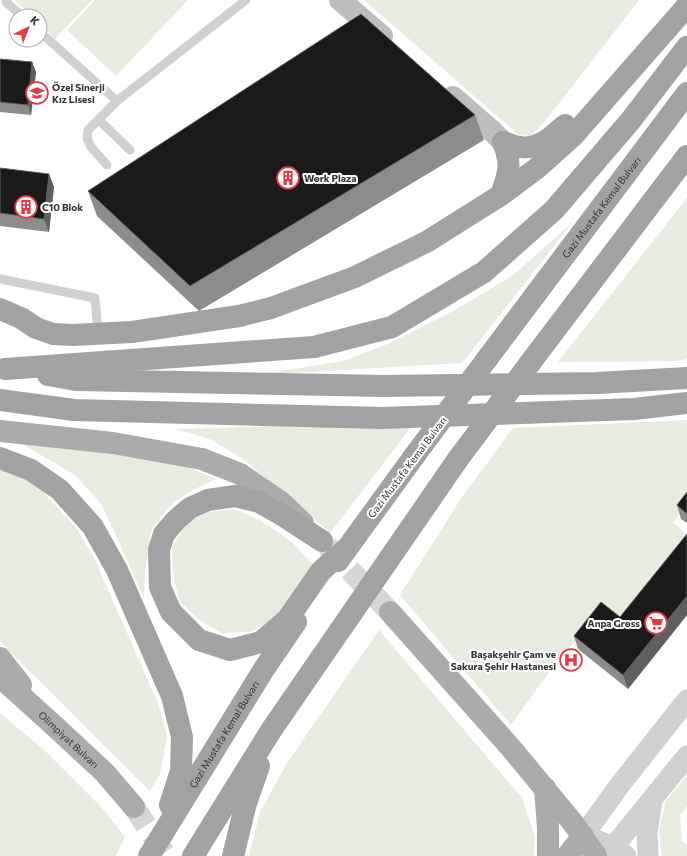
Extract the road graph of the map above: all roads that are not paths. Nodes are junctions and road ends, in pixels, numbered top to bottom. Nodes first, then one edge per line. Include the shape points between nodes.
1 (246, 0) edge
2 (340, 0) edge
3 (6, 2) dead end
4 (687, 6) edge
5 (13, 8) edge
6 (667, 28) junction
7 (48, 39) edge
8 (687, 47) edge
9 (399, 51) edge
10 (440, 86) edge
11 (687, 93) edge
12 (117, 101) junction
13 (99, 120) junction
14 (503, 142) junction
15 (130, 150) dead end
16 (687, 156) edge
17 (107, 165) dead end
18 (501, 195) junction
19 (0, 279) edge
20 (0, 310) edge
21 (98, 334) junction
22 (3, 368) edge
23 (687, 378) edge
24 (0, 400) edge
25 (687, 403) edge
26 (0, 431) edge
27 (0, 458) edge
28 (322, 540) joint
29 (346, 549) junction
30 (390, 612) tunnel mouth
31 (0, 658) edge
32 (0, 677) edge
33 (0, 692) edge
34 (687, 700) edge
35 (49, 721) junction
36 (272, 729) junction
37 (687, 756) edge
38 (545, 788) junction
39 (652, 800) junction
40 (134, 807) tunnel mouth
41 (583, 836) junction
42 (154, 847) edge
43 (611, 854) edge
44 (193, 856) edge
45 (233, 856) edge
46 (548, 856) edge
47 (567, 856) edge
48 (648, 856) edge

1 - 12 lane
2 - 9 main road
3 - 5 lane
4 - 6 highway
6 - 14 highway via 645,43 588,103 545,141 534,147 522,148
6 - 18 highway via 573,136 536,169
7 - 12 lane
8 - 22 highway via 631,120 554,210 484,272 392,327 314,347
10 - 14 main road
11 - 29 highway, Gazi Mustafa Kemal Bulvarı, bridge
12 - 13 lane
13 - 15 lane
13 - 17 lane via 88,130 87,138 90,146
14 - 18 highway via 509,156 509,170
16 - 36 highway, bridge via 458,459
18 - 21 highway via 428,241 368,271 271,308 239,316 132,332
19 - 21 lane via 95,298
20 - 21 highway via 53,334
22 - 23 highway via 76,380 384,386 597,383
24 - 25 highway via 74,410 382,418 634,409
26 - 28 main road via 113,443 202,460 240,474 281,502
27 - 42 highway via 31,470 60,490 93,527 117,570 172,696 182,737 181,771
28 - 29 highway via 259,502 235,496 208,500 190,508 164,534 159,550 160,587 171,612 199,640 230,650 262,642 287,620 321,571
29 - 42 highway, Gazi Mustafa Kemal Bulvarı via 264,669
30 - 38 main road
31 - 35 main road
32 - 35 main road, Olimpiyat Bulvarı
33 - 35 main road
34 - 41 street
35 - 40 main road, Olimpiyat Bulvarı via 105,773
36 - 44 highway
36 - 45 highway via 246,804
37 - 39 street
38 - 41 main road
38 - 46 main road
39 - 43 street
39 - 48 street via 647,833
41 - 43 main road
41 - 47 main road

